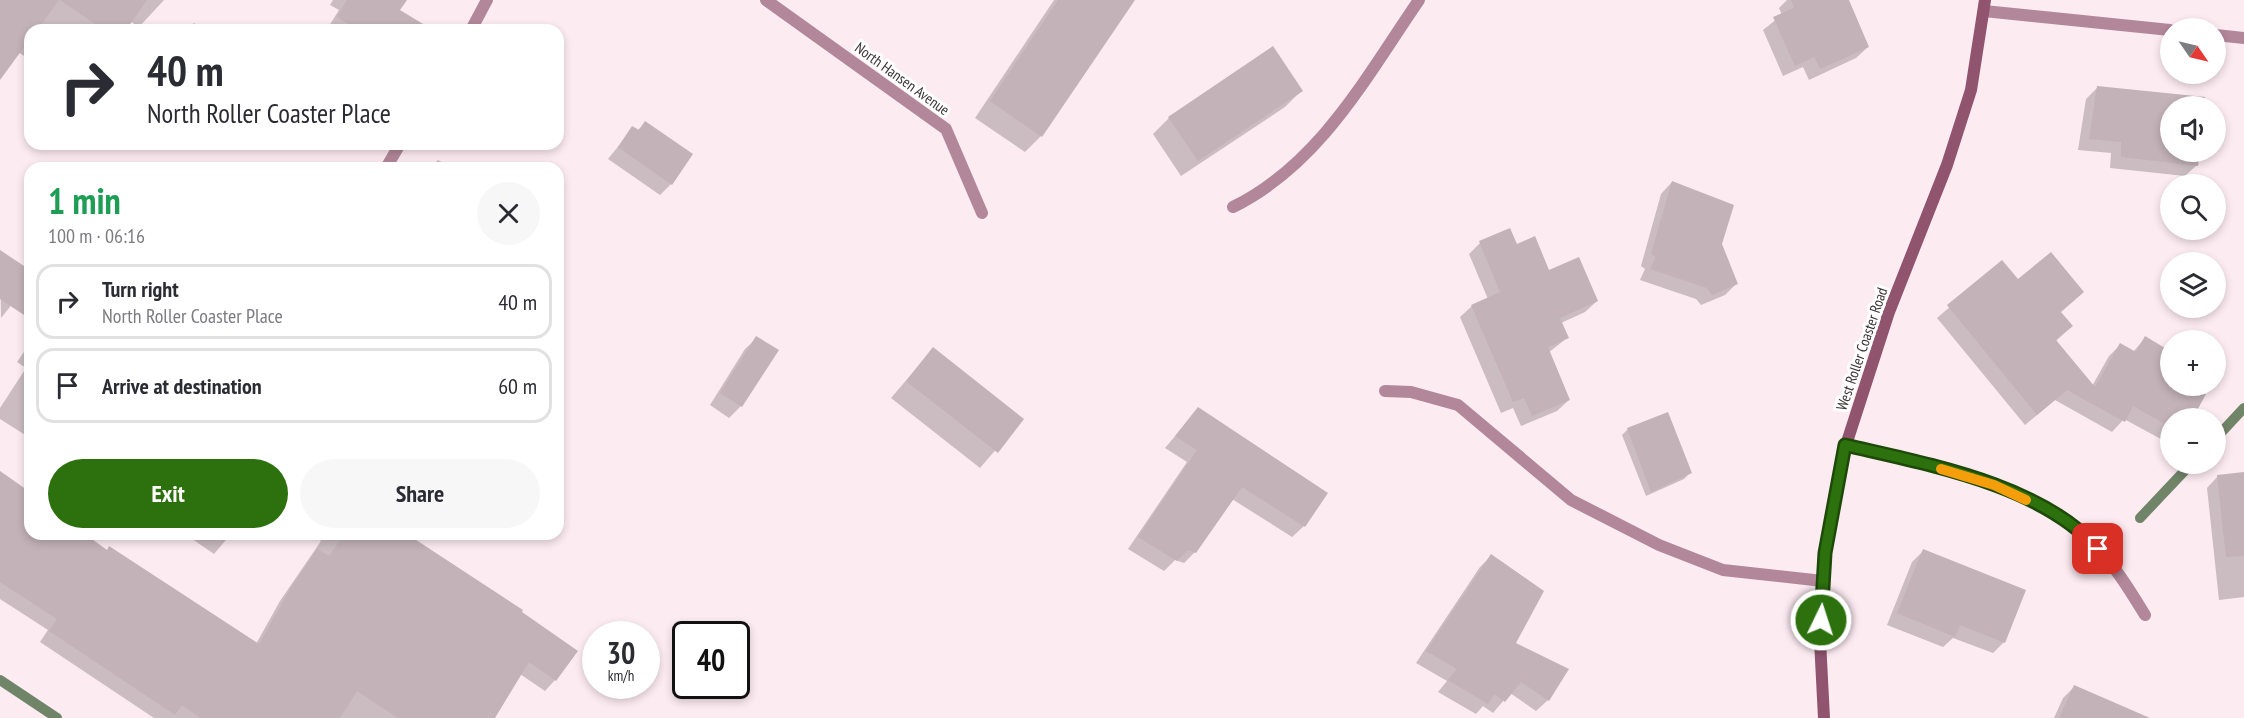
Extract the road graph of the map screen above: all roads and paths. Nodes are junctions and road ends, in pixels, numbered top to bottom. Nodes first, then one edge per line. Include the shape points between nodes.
1 (487, 0) edge
2 (766, 0) edge
3 (1419, 0) edge
4 (1985, 6) edge
5 (474, 24) edge
6 (2160, 29) edge
7 (2226, 36) edge
8 (2244, 38) edge
9 (1233, 207) dead end
10 (982, 213) dead end
11 (1385, 391) dead end
12 (1845, 445) junction
13 (1823, 581) junction
14 (2145, 615) dead end
15 (1824, 718) edge

1 - 5 street
2 - 10 street, North Hansen Avenue via 946,129
3 - 9 street via 1324,136 1293,168 1256,196
4 - 6 street
4 - 12 street, West Roller Coaster Road via 1971,90 1954,144 1889,312
7 - 8 street
11 - 13 street via 1411,392 1458,405 1572,500 1659,545 1723,570
12 - 13 street, West Roller Coaster Road
12 - 14 street via 1994,485 2042,507 2087,537 2120,573
13 - 15 street, West Roller Coaster Road via 1820,640

